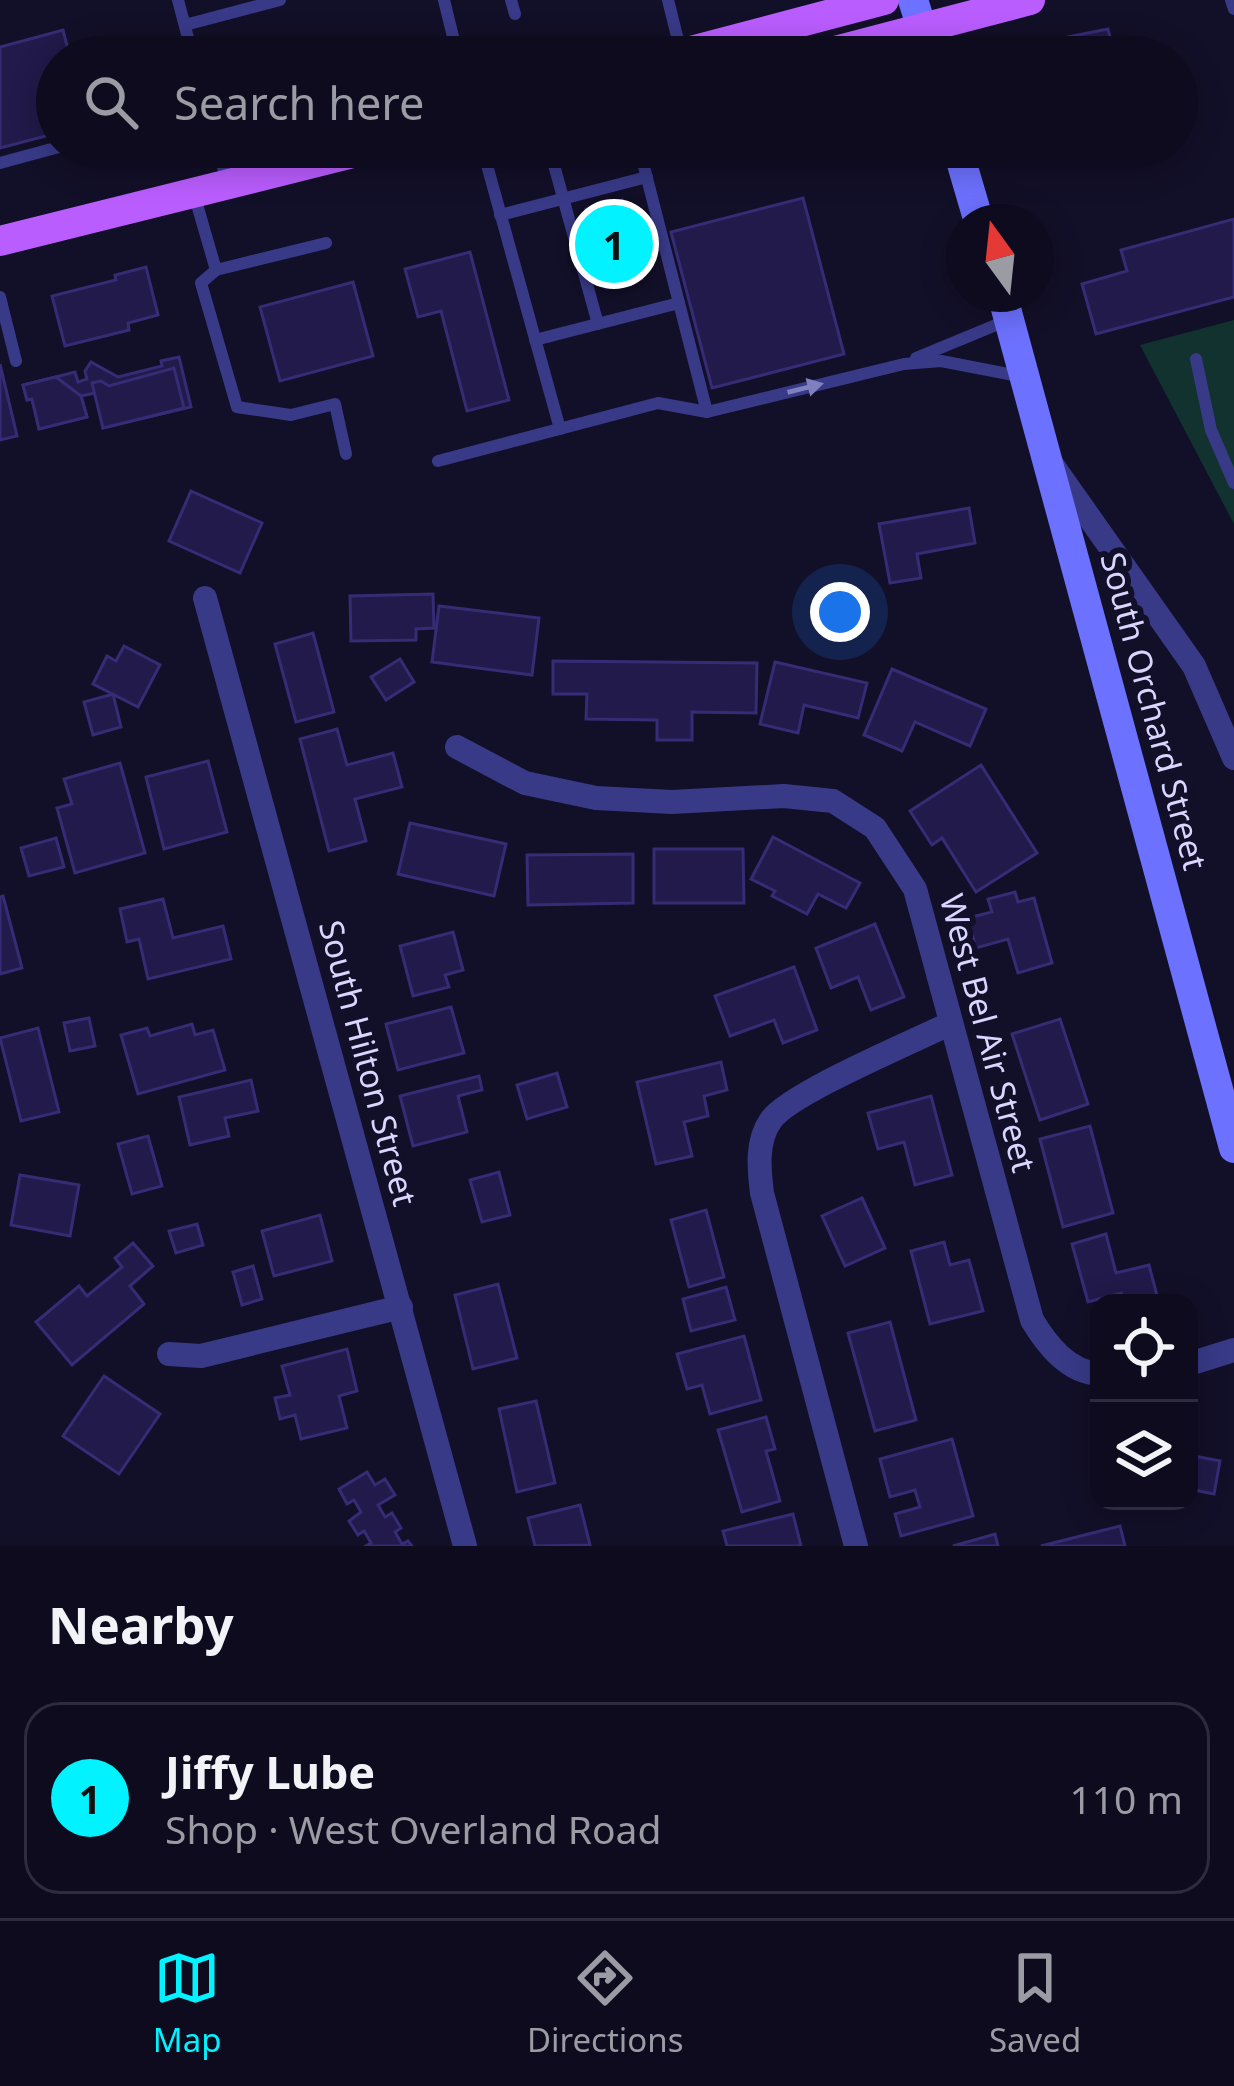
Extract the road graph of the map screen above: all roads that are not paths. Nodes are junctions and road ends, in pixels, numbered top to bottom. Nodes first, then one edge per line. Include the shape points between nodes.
1 (178, 0) edge
2 (280, 0) edge
3 (444, 0) edge
4 (668, 0) edge
5 (884, 0) edge
6 (1030, 0) edge
7 (1232, 0) edge
8 (1234, 9) edge
9 (185, 25) junction
10 (922, 29) edge
11 (188, 36) edge
12 (453, 36) edge
13 (673, 36) edge
14 (747, 36) edge
15 (36, 153) edge
16 (0, 163) edge
17 (224, 168) edge
18 (292, 168) edge
19 (488, 168) edge
20 (555, 168) edge
21 (645, 168) edge
22 (963, 168) edge
23 (647, 177) junction
24 (228, 184) junction
25 (194, 193) junction
26 (563, 198) junction
27 (974, 204) edge
28 (500, 214) junction
29 (0, 241) edge
30 (326, 244) dead end
31 (216, 270) junction
32 (0, 297) edge
33 (679, 303) junction
34 (997, 312) edge
35 (1007, 312) edge
36 (598, 324) junction
37 (535, 340) junction
38 (1196, 359) dead end
39 (16, 362) dead end
40 (904, 364) junction
41 (1026, 377) junction
42 (707, 412) junction
43 (560, 430) junction
44 (346, 454) dead end
45 (439, 461) dead end
46 (1050, 461) junction
47 (1234, 483) edge
48 (206, 598) dead end
49 (457, 747) dead end
50 (1234, 758) edge
51 (951, 1023) junction
52 (1234, 1148) edge
53 (401, 1307) junction
54 (1234, 1350) edge
55 (170, 1354) dead end
56 (1198, 1361) edge
57 (1090, 1373) edge
58 (464, 1546) edge
59 (856, 1546) edge

1 - 9 lane
2 - 9 lane
3 - 12 lane
4 - 13 lane
5 - 14 main road
6 - 10 main road
7 - 8 lane
9 - 11 lane
15 - 16 lane
17 - 24 lane
18 - 24 main road
19 - 28 lane
20 - 26 lane
21 - 23 lane
22 - 27 main road
23 - 26 lane
23 - 33 lane
24 - 25 main road
25 - 29 main road
25 - 31 lane
26 - 28 lane
26 - 36 lane
28 - 37 lane
30 - 31 lane
31 - 44 lane via 202,284 237,407 291,415 334,404
32 - 39 lane
33 - 36 lane
33 - 42 lane
34 - 40 lane
35 - 41 main road, South Orchard Street
36 - 37 lane
37 - 43 lane
38 - 47 lane via 1211,430
40 - 41 lane via 941,361
42 -> 40 lane
41 - 46 main road, South Orchard Street
42 - 43 lane via 658,404
43 - 45 lane
46 - 50 street via 1194,666
46 - 52 main road, South Orchard Street
48 - 53 street, South Hilton Street
49 - 51 street, West Bel Air Street via 525,783 596,798 833,801 874,828 915,889
51 - 57 street, West Bel Air Street via 1032,1320 1048,1346
51 - 59 street via 808,1093 771,1120 758,1159
53 - 55 street via 201,1356
53 - 58 street, South Hilton Street
54 - 56 street

